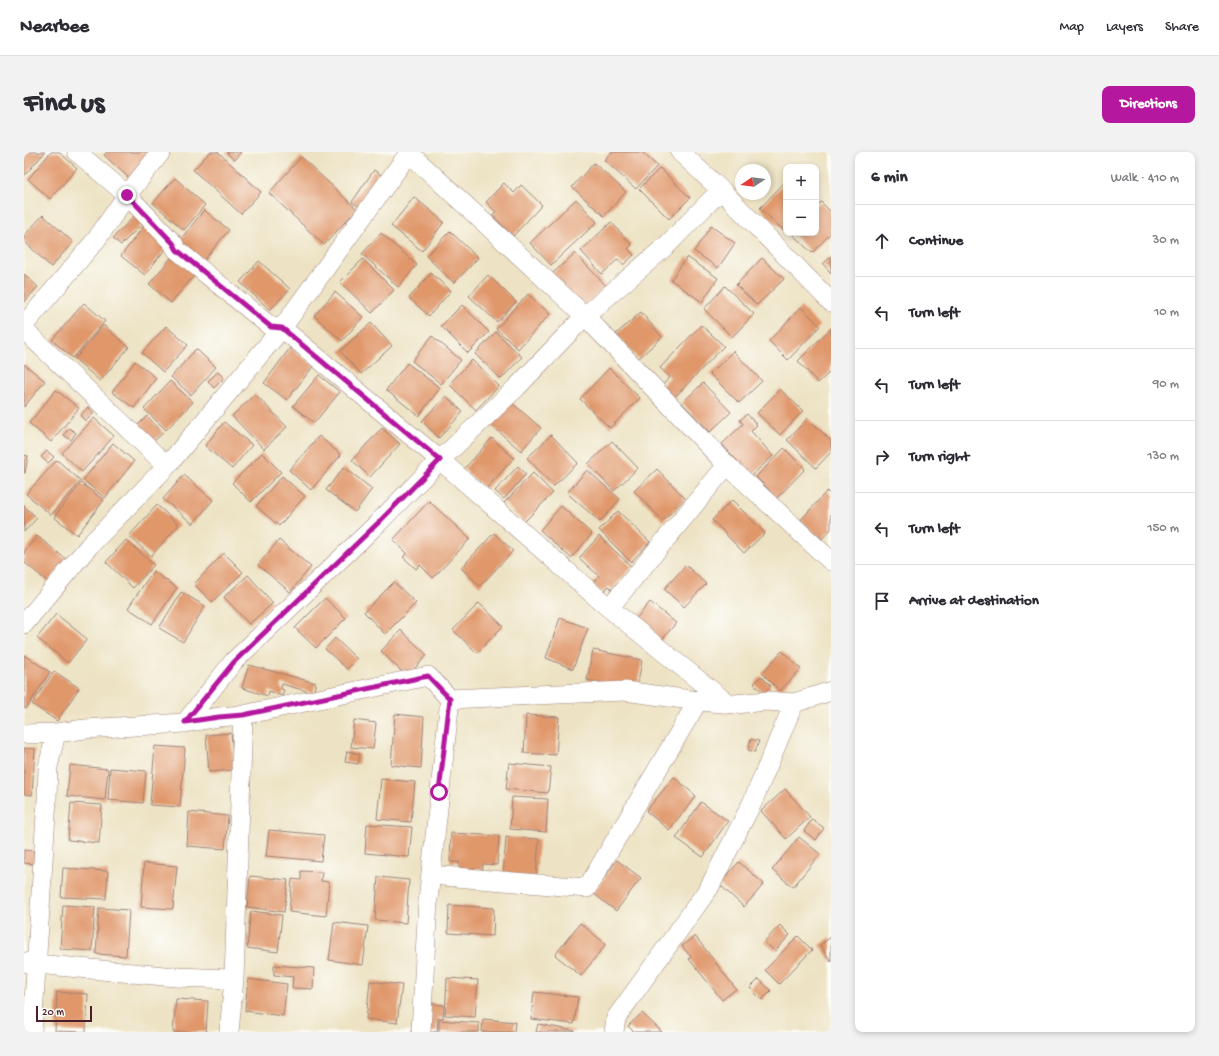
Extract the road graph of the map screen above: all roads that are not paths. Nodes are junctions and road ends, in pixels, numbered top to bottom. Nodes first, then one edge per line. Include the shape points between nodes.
1 (77, 152) edge
2 (161, 152) edge
3 (409, 152) edge
4 (680, 152) edge
5 (721, 190) junction
6 (127, 195) junction
7 (831, 302) edge
8 (585, 316) junction
9 (24, 325) edge
10 (282, 328) junction
11 (24, 330) edge
12 (440, 460) junction
13 (727, 465) junction
14 (167, 466) junction
15 (831, 561) edge
16 (609, 608) junction
17 (24, 624) edge
18 (831, 691) edge
19 (450, 699) junction
20 (698, 701) junction
21 (727, 703) junction
22 (794, 703) junction
23 (243, 715) junction
24 (185, 722) junction
25 (56, 733) junction
26 (24, 734) edge
27 (431, 875) junction
28 (30, 963) edge
29 (234, 979) junction
30 (32, 1032) edge
31 (229, 1032) edge
32 (421, 1032) edge
33 (614, 1032) edge

1 - 6 street
2 - 6 street
3 - 8 street
3 - 10 street
4 - 5 street
5 - 7 street
5 - 8 street via 666,246
6 - 9 street via 96,240
6 - 10 street via 177,250 271,327
8 - 12 street
8 - 13 street
10 - 12 street
10 - 14 street
11 - 14 street
12 - 16 street
12 - 24 street via 234,662
13 - 15 street
13 - 16 street
14 - 17 street via 89,546
16 - 21 street
18 - 22 street
19 - 20 street via 625,690
19 - 23 street via 428,676
19 - 27 street
20 - 21 street
20 - 27 street via 587,888
21 - 22 street
22 - 33 street via 752,803 709,888 616,1018
23 - 24 street
23 - 29 street
24 - 25 street
25 - 26 street
25 - 28 street via 48,767
27 - 32 street
28 - 29 street via 168,976
28 - 30 street
29 - 31 street

